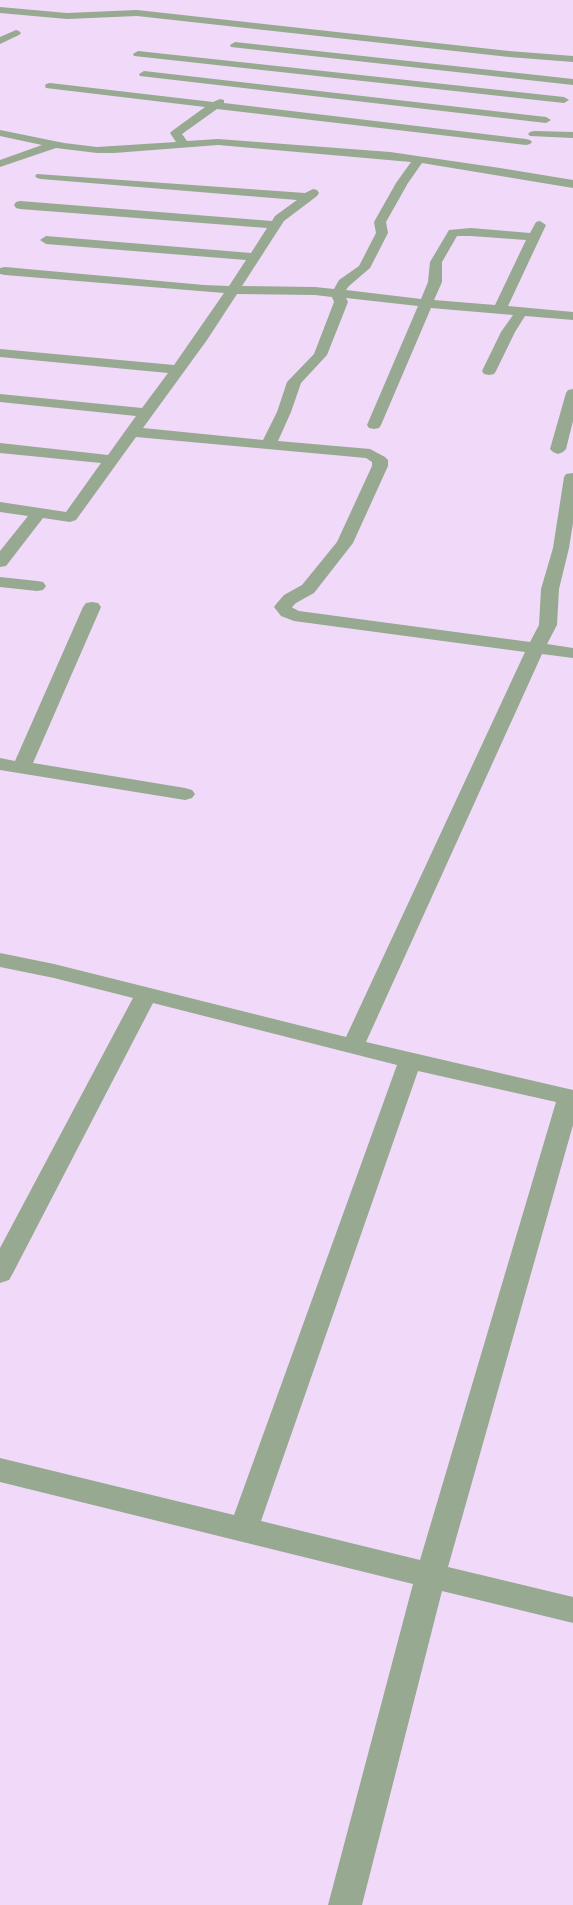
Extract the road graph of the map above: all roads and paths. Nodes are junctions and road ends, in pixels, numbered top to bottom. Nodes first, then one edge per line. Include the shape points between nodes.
1 (48, 3) dead end
2 (109, 4) dead end
3 (0, 10) edge
4 (26, 14) junction
5 (89, 14) junction
6 (317, 32) junction
7 (16, 33) dead end
8 (0, 41) edge
9 (235, 45) dead end
10 (291, 51) junction
11 (138, 54) dead end
12 (573, 59) edge
13 (267, 68) junction
14 (144, 74) dead end
15 (573, 82) edge
16 (50, 86) dead end
17 (242, 86) junction
18 (573, 90) edge
19 (564, 100) junction
20 (215, 106) junction
21 (546, 120) junction
22 (0, 133) edge
23 (460, 134) junction
24 (573, 135) edge
25 (530, 138) junction
26 (54, 144) junction
27 (183, 144) junction
28 (426, 160) junction
29 (0, 164) edge
30 (500, 171) junction
31 (41, 176) dead end
32 (573, 184) edge
33 (20, 205) dead end
34 (275, 224) junction
35 (46, 240) dead end
36 (254, 257) junction
37 (5, 271) dead end
38 (233, 290) junction
39 (337, 294) junction
40 (424, 304) junction
41 (499, 310) junction
42 (522, 311) junction
43 (573, 316) edge
44 (0, 353) edge
45 (178, 370) junction
46 (489, 371) dead end
47 (573, 393) edge
48 (0, 398) edge
49 (146, 413) junction
50 (374, 425) dead end
51 (132, 432) junction
52 (268, 445) junction
53 (558, 449) dead end
54 (1, 450) edge
55 (112, 460) junction
56 (572, 477) edge
57 (0, 507) edge
58 (39, 513) junction
59 (0, 562) edge
60 (0, 582) edge
61 (37, 586) dead end
62 (92, 606) dead end
63 (536, 648) junction
64 (573, 653) edge
65 (0, 764) edge
66 (21, 768) junction
67 (185, 794) dead end
68 (0, 960) edge
69 (147, 994) junction
70 (353, 1046) junction
71 (410, 1061) junction
72 (571, 1097) edge
73 (0, 1274) edge
74 (0, 1470) edge
75 (244, 1529) junction
76 (432, 1575) junction
77 (573, 1610) edge
78 (345, 1905) edge

1 - 4 street
2 - 5 street
3 - 4 street
4 - 5 street
5 - 6 street via 137,13
6 - 10 street
6 - 12 street
7 - 8 street
9 - 10 street
10 - 13 street
10 - 15 street
11 - 13 street
13 - 17 street
13 - 19 street
14 - 17 street
16 - 20 street
17 - 20 street
17 - 21 street
18 - 19 street
19 - 21 street
20 - 23 street
20 - 27 street via 176,133
21 - 25 street
22 - 26 street
23 - 25 street
23 - 28 street
24 - 25 street
25 - 30 street
26 - 27 street via 114,150
26 - 29 street
27 - 28 street via 232,142
28 - 30 street
28 - 39 street via 402,184 380,222 382,232 364,268 344,283
30 - 32 street
31 - 34 street via 310,195
33 - 34 street
34 - 36 street
35 - 36 street
36 - 38 street
37 - 38 street
38 - 39 street via 298,290
38 - 45 street
39 - 40 street
39 - 52 street via 341,302 320,355 294,382 284,412
40 - 41 street
40 - 41 street via 435,282 436,262 453,233 538,231
40 - 50 street
41 - 42 street
42 - 43 street
42 - 46 street via 508,332
44 - 45 street
45 - 49 street
47 - 53 street
48 - 49 street
49 - 51 street
51 - 52 street
51 - 55 street
52 - 63 street via 370,454 380,460 380,466 345,543 308,589 290,599 283,607 287,612 294,616
54 - 55 street
55 - 58 street via 70,517
56 - 63 street via 561,548 550,589 548,625
57 - 58 street
58 - 59 street
60 - 61 street
62 - 66 street
63 - 64 street
63 - 70 street
65 - 66 street
66 - 67 street
68 - 69 street
69 - 70 street
69 - 73 street
70 - 71 street
71 - 72 street
71 - 75 street
72 - 76 street
74 - 75 street
75 - 76 street
76 - 77 street
76 - 78 street

